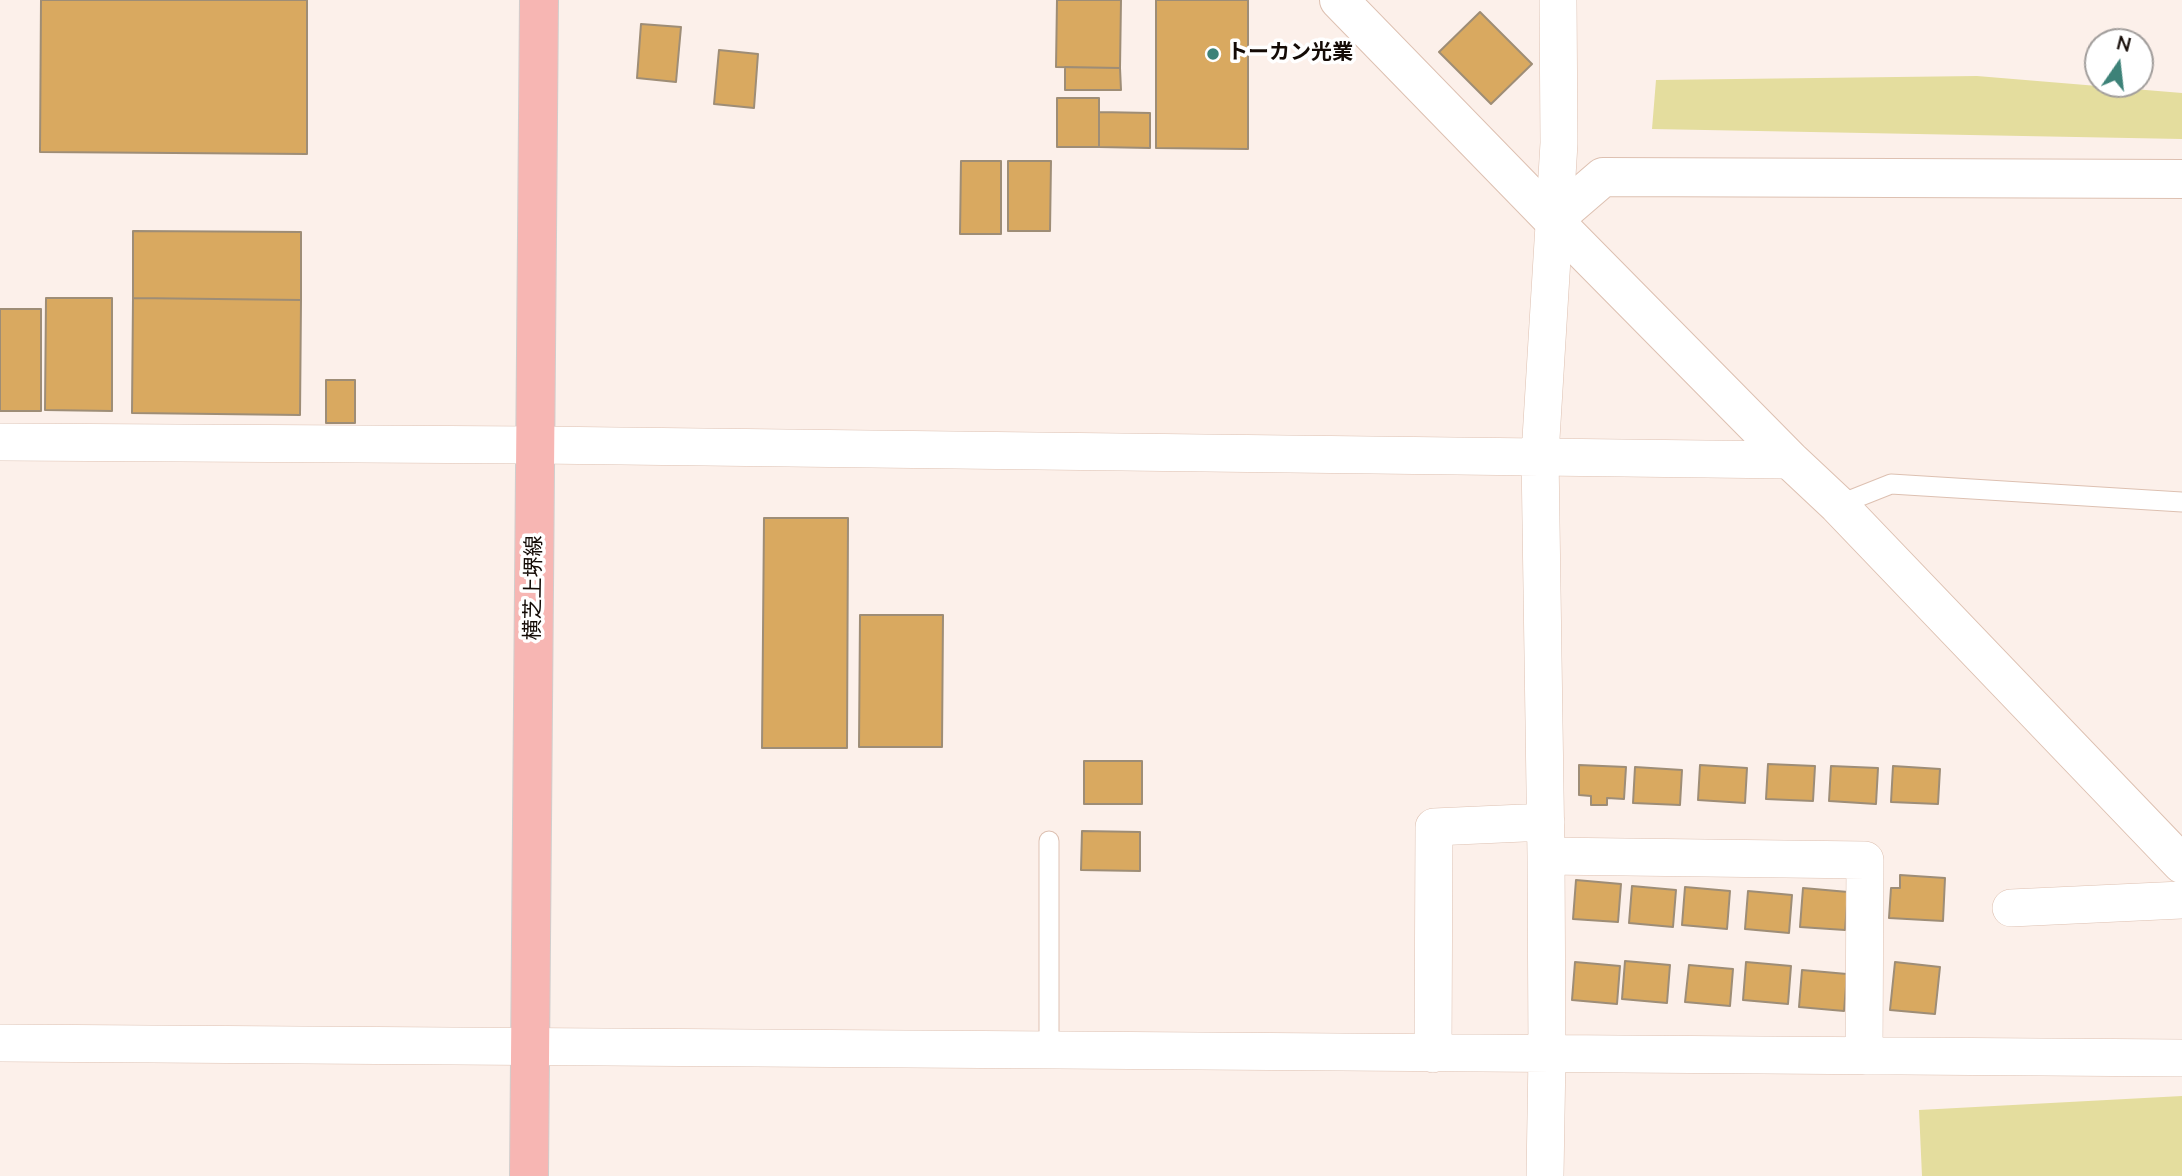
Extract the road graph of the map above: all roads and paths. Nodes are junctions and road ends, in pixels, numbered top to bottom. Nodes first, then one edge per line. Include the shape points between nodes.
1 (539, 0) edge
2 (1339, 0) edge
3 (1558, 0) edge
4 (2182, 179) edge
5 (1553, 220) junction
6 (0, 442) edge
7 (537, 445) junction
8 (1540, 456) junction
9 (1790, 460) junction
10 (2182, 502) edge
11 (1838, 505) junction
12 (1546, 839) junction
13 (1049, 841) dead end
14 (2182, 864) edge
15 (2182, 900) edge
16 (2011, 908) dead end
17 (0, 1042) edge
18 (530, 1045) junction
19 (1049, 1050) junction
20 (1433, 1054) junction
21 (1547, 1055) junction
22 (1864, 1056) junction
23 (2182, 1058) edge
24 (529, 1176) edge
25 (1545, 1176) edge

1 - 7 main road, 横芝上堺線
2 - 5 street
3 - 5 street via 1559,143
4 - 5 street via 1603,177
5 - 8 street
5 - 9 street
6 - 7 street
7 - 8 street
7 - 18 main road, 横芝上堺線
8 - 9 street
8 - 12 street
9 - 11 street
10 - 11 lane via 1891,484
11 - 14 street
12 - 20 street via 1434,827
12 - 21 street
12 - 22 street via 1865,860
13 - 19 lane
15 - 16 street
17 - 18 street
18 - 19 street
18 - 24 main road, 横芝上堺線
19 - 20 street
20 - 21 street
21 - 22 street
21 - 25 street
22 - 23 street

